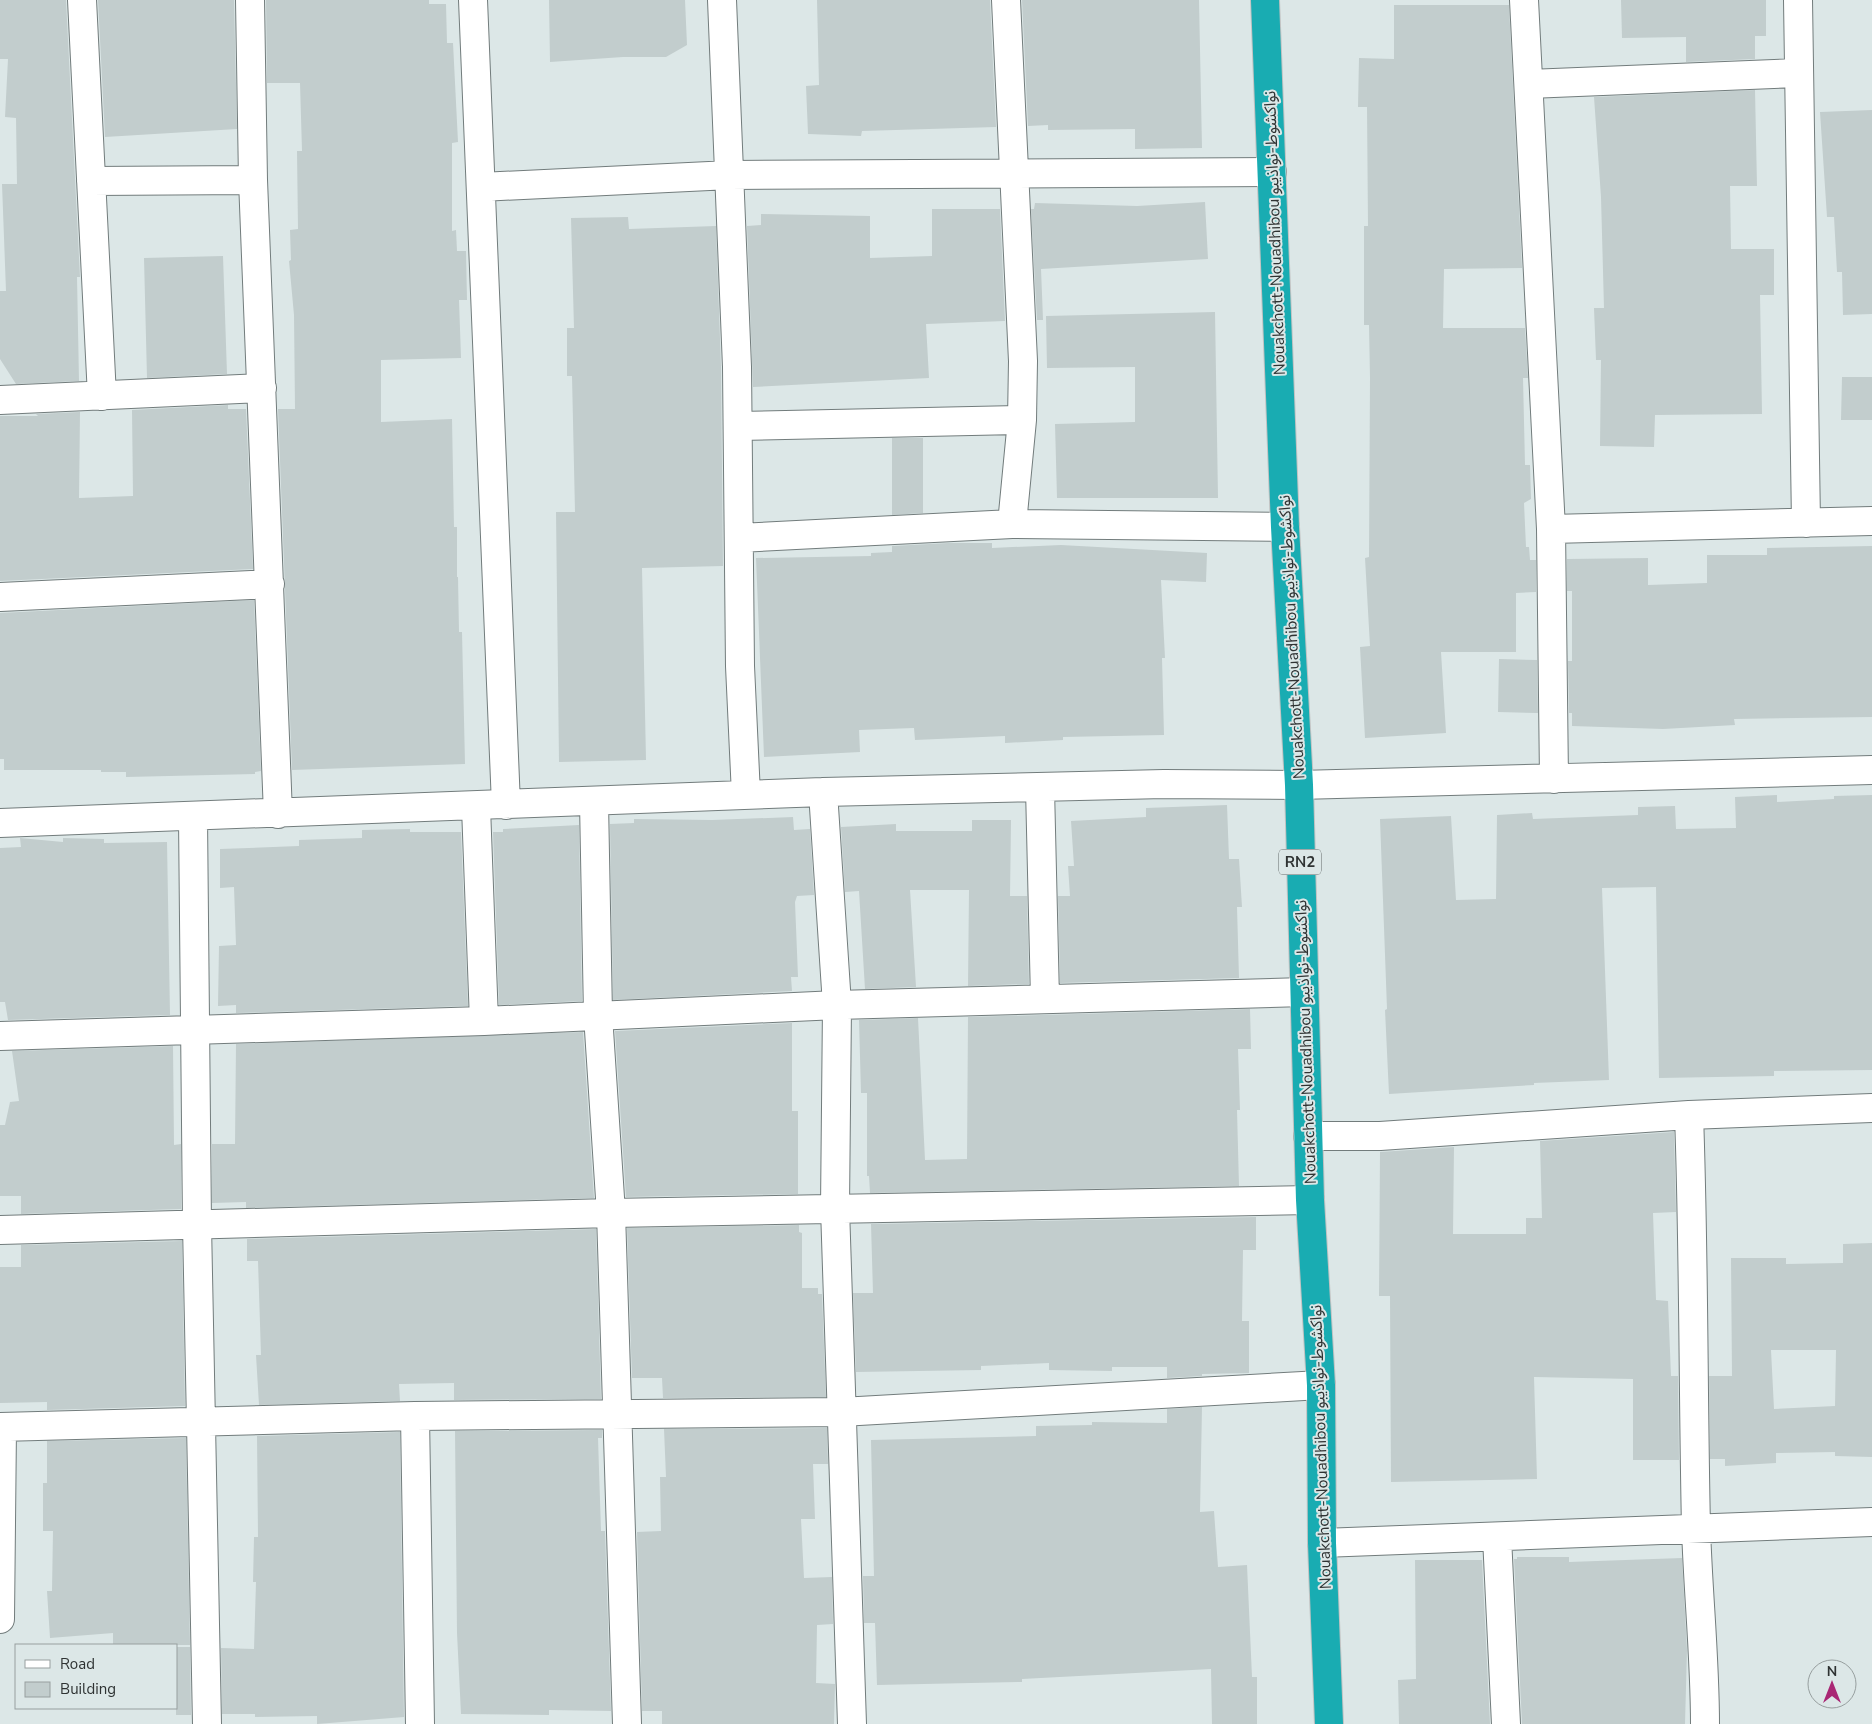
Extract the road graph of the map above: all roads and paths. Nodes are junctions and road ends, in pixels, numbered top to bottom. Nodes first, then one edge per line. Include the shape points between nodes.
1 (82, 0) edge
2 (250, 0) edge
3 (473, 0) edge
4 (722, 0) edge
5 (1006, 0) edge
6 (1265, 0) edge
7 (1524, 0) edge
8 (1798, 0) edge
9 (1798, 73) junction
10 (1529, 84) junction
11 (1272, 172) junction
12 (1013, 174) junction
13 (730, 176) junction
14 (253, 180) junction
15 (91, 181) junction
16 (481, 187) junction
17 (262, 388) junction
18 (102, 396) junction
19 (0, 400) edge
20 (1022, 420) junction
21 (738, 426) junction
22 (1872, 521) edge
23 (1806, 523) junction
24 (1012, 524) junction
25 (1285, 527) junction
26 (1551, 529) junction
27 (739, 538) junction
28 (270, 584) junction
29 (0, 597) edge
30 (1872, 770) edge
31 (1554, 779) junction
32 (1298, 785) junction
33 (1040, 788) junction
34 (823, 792) junction
35 (746, 795) junction
36 (594, 802) junction
37 (506, 806) junction
38 (476, 807) junction
39 (278, 814) junction
40 (193, 817) junction
41 (0, 823) edge
42 (1304, 992) junction
43 (1045, 1000) junction
44 (837, 1005) junction
45 (598, 1016) junction
46 (484, 1021) junction
47 (196, 1030) junction
48 (0, 1036) edge
49 (1872, 1108) edge
50 (1689, 1115) junction
51 (1308, 1136) junction
52 (1310, 1200) junction
53 (834, 1208) junction
54 (611, 1213) junction
55 (197, 1224) junction
56 (0, 1230) edge
57 (1321, 1385) junction
58 (841, 1412) junction
59 (618, 1414) junction
60 (415, 1416) junction
61 (203, 1421) junction
62 (1, 1427) edge
63 (1872, 1522) edge
64 (1696, 1529) junction
65 (1498, 1537) junction
66 (1322, 1542) junction
67 (0, 1619) edge
68 (207, 1724) edge
69 (420, 1724) edge
70 (627, 1724) edge
71 (852, 1724) edge
72 (1329, 1724) edge
73 (1506, 1724) edge
74 (1705, 1724) edge

1 - 15 street
2 - 14 street
3 - 16 street
4 - 13 street
5 - 12 street
6 - 11 highway, Nouakchott-Nouadhibou نواكشوط-نواذيبو / RN2
7 - 10 street
8 - 9 street
9 - 10 street
9 - 23 street
10 - 26 street
11 - 12 street
11 - 25 highway, Nouakchott-Nouadhibou نواكشوط-نواذيبو / RN2
12 - 13 street
12 - 20 street via 1023,361
13 - 16 street
13 - 21 street
14 - 15 street
14 - 17 street
15 - 18 street
16 - 37 street
17 - 18 street
17 - 28 street
18 - 19 street
20 - 21 street
20 - 24 street
21 - 27 street
22 - 23 street
23 - 26 street
24 - 25 street
24 - 27 street
25 - 32 highway, Nouakchott-Nouadhibou نواكشوط-نواذيبو / RN2
26 - 31 street
27 - 35 street
28 - 29 street
28 - 39 street
30 - 31 street
31 - 32 street
32 - 33 street via 1164,784
32 - 42 highway, Nouakchott-Nouadhibou نواكشوط-نواذيبو / RN2
33 - 34 street
33 - 43 street
34 - 35 street
34 - 44 street
35 - 36 street
36 - 37 street
36 - 45 street
37 - 38 street
38 - 39 street
38 - 46 street
39 - 40 street
40 - 41 street
40 - 47 street
42 - 43 street
42 - 51 highway, Nouakchott-Nouadhibou نواكشوط-نواذيبو / RN2
43 - 44 street
44 - 45 street
44 - 53 street
45 - 46 street
45 - 54 street
46 - 47 street
47 - 48 street
47 - 55 street
49 - 50 street
50 - 51 street via 1380,1136
50 - 64 street
51 - 52 highway, Nouakchott-Nouadhibou نواكشوط-نواذيبو / RN2
52 - 53 street
52 - 57 highway, Nouakchott-Nouadhibou نواكشوط-نواذيبو / RN2
53 - 54 street
53 - 58 street
54 - 55 street
54 - 59 street
55 - 56 street
55 - 61 street
57 - 58 street
57 - 66 highway, Nouakchott-Nouadhibou نواكشوط-نواذيبو / RN2
58 - 59 street
58 - 71 street
59 - 60 street
59 - 70 street
60 - 61 street
60 - 69 street
61 - 62 street
61 - 68 street
62 - 67 street
63 - 64 street
64 - 65 street
64 - 74 street via 1705,1668
65 - 66 street
65 - 73 street
66 - 72 highway, Nouakchott-Nouadhibou نواكشوط-نواذيبو / RN2

